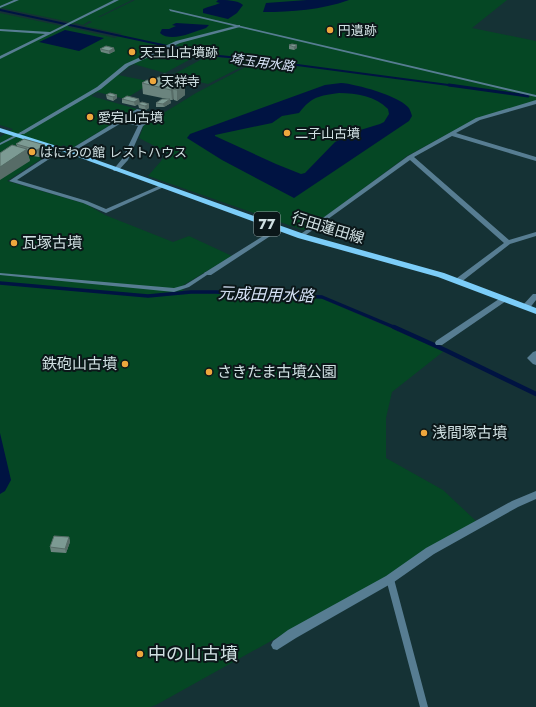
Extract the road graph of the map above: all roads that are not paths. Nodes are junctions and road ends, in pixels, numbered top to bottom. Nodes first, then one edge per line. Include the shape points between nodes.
1 (17, 0) edge
2 (117, 0) edge
3 (0, 7) edge
4 (170, 10) dead end
5 (239, 26) junction
6 (0, 30) edge
7 (50, 33) junction
8 (0, 58) edge
9 (536, 96) edge
10 (536, 102) edge
11 (140, 110) dead end
12 (157, 115) dead end
13 (122, 120) junction
14 (141, 125) junction
15 (0, 130) edge
16 (19, 134) junction
17 (452, 134) junction
18 (0, 144) edge
19 (61, 149) junction
20 (69, 152) junction
21 (410, 157) junction
22 (536, 160) edge
23 (116, 170) junction
24 (163, 186) junction
25 (280, 228) junction
26 (536, 234) edge
27 (302, 236) junction
28 (508, 243) junction
29 (208, 273) joint
30 (0, 274) edge
31 (457, 281) junction
32 (536, 296) edge
33 (505, 299) junction
34 (526, 307) junction
35 (536, 311) edge
36 (439, 343) dead end
37 (536, 354) edge
38 (536, 362) edge
39 (536, 495) edge
40 (390, 579) junction
41 (277, 645) dead end
42 (424, 707) edge

1 - 3 street
2 - 7 street
4 - 5 lane
5 - 9 lane
5 - 16 street via 171,46 128,65 99,88
6 - 7 street
7 - 8 street
10 - 17 street via 478,119
11 - 13 street
12 - 14 street
13 - 14 street
13 - 20 street
14 - 23 street via 125,160
15 - 16 main road, 行田蓮田線 / 77
16 - 18 lane
16 - 19 main road, 行田蓮田線 / 77
17 - 21 street
17 - 22 street
19 - 20 main road, 行田蓮田線 / 77
19 - 24 street via 12,181 85,202 106,211
20 - 23 main road, 行田蓮田線 / 77
21 - 27 street
21 - 28 street
23 - 24 main road, 行田蓮田線 / 77
24 - 25 main road, 行田蓮田線 / 77
25 - 27 main road, 行田蓮田線 / 77
25 - 29 street
26 - 28 street
27 - 31 main road, 行田蓮田線 / 77
28 - 31 street
29 - 30 lane via 187,286 174,290
31 - 33 main road, 行田蓮田線 / 77
32 - 34 street
33 - 34 main road, 行田蓮田線 / 77
33 - 36 street
34 - 35 main road, 行田蓮田線 / 77
37 - 38 street via 531,358
39 - 40 street via 430,551
40 - 41 street
40 - 42 lane

